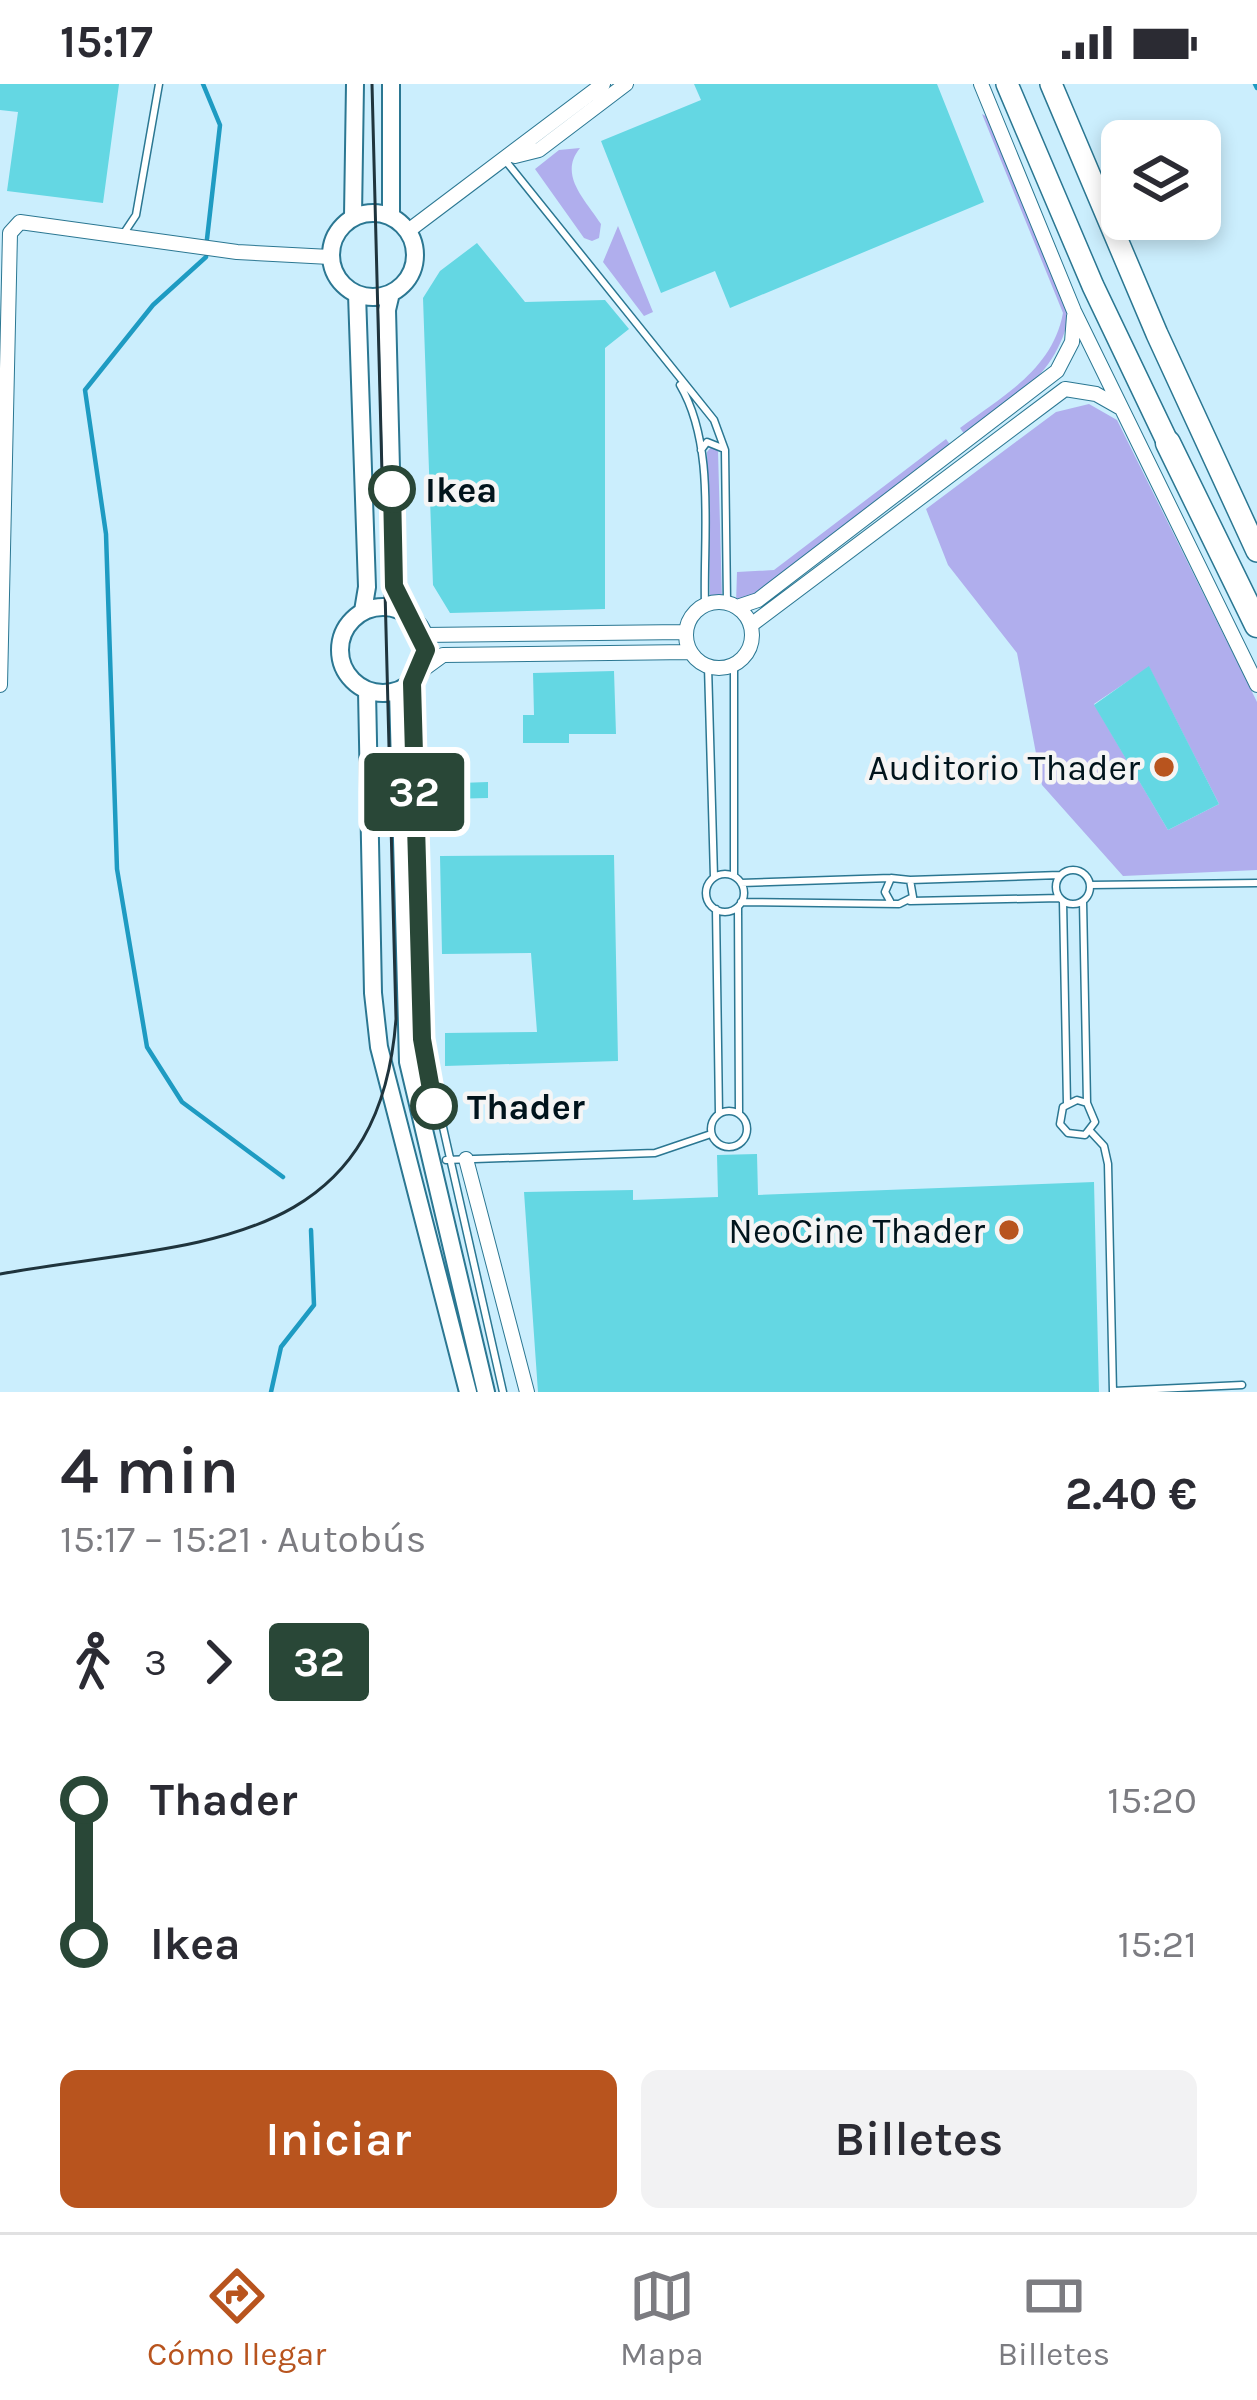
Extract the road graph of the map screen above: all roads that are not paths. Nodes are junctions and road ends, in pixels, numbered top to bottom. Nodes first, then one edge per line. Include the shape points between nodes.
1 (159, 84) edge
2 (355, 84) edge
3 (391, 84) edge
4 (600, 84) edge
5 (626, 84) edge
6 (981, 84) edge
7 (1007, 84) edge
8 (1051, 84) edge
9 (505, 159) junction
10 (391, 216) junction
11 (353, 217) junction
12 (408, 231) junction
13 (122, 236) junction
14 (330, 257) junction
15 (391, 293) junction
16 (357, 294) junction
17 (1074, 310) junction
18 (669, 367) junction
19 (1121, 408) junction
20 (1168, 443) joint
21 (701, 450) junction
22 (724, 450) junction
23 (1257, 551) edge
24 (705, 604) junction
25 (732, 605) junction
26 (363, 611) junction
27 (404, 613) junction
28 (1257, 625) edge
29 (751, 626) junction
30 (686, 632) junction
31 (423, 635) junction
32 (690, 652) junction
33 (734, 664) junction
34 (708, 666) junction
35 (410, 682) junction
36 (1257, 685) edge
37 (0, 686) edge
38 (367, 691) junction
39 (1060, 875) junction
40 (734, 876) junction
41 (714, 877) junction
42 (891, 878) junction
43 (910, 880) junction
44 (741, 883) junction
45 (1257, 884) edge
46 (1090, 885) junction
47 (1061, 900) junction
48 (890, 901) junction
49 (910, 901) junction
50 (1083, 901) junction
51 (740, 904) junction
52 (716, 909) junction
53 (1067, 1103) junction
54 (1087, 1103) junction
55 (739, 1113) junction
56 (718, 1114) junction
57 (1090, 1131) junction
58 (711, 1134) junction
59 (466, 1159) junction
60 (446, 1160) junction
61 (1242, 1384) dead end
62 (1113, 1391) edge
63 (468, 1392) edge
64 (486, 1392) edge
65 (503, 1392) edge
66 (527, 1392) edge

1 - 13 lane via 136,215
2 - 11 street
3 - 10 street
4 - 9 street
5 - 9 street via 539,150
6 - 17 street
7 - 20 main road
8 - 23 main road
9 - 12 street
9 - 18 lane
10 - 11 street
10 - 12 street
11 - 14 street via 340,226
12 - 15 street via 414,266
13 - 14 street
13 - 37 street via 20,222 10,233
14 - 16 street
15 - 16 street
15 - 27 street via 394,586
16 - 26 street
17 - 19 street
17 - 25 street via 1072,342 1057,371 758,600
18 - 21 lane via 692,406
18 - 22 lane via 715,420
19 - 29 street via 1065,389
19 - 36 street
20 - 28 highway
21 - 22 lane via 706,442
21 - 24 lane
22 - 25 lane
24 - 25 street
24 - 30 street
25 - 29 street
26 - 27 street
26 - 38 street via 340,645 346,675
27 - 31 street
29 - 33 street via 749,648
30 - 31 street
30 - 32 street
31 - 35 street
32 - 34 street
32 - 35 street via 443,655
33 - 34 street
33 - 40 lane
34 - 41 lane
35 - 38 street
35 - 60 lane via 422,1039
35 - 64 street via 408,1062
38 - 63 street via 379,1047
39 - 43 lane
39 - 46 lane via 1078,870
39 - 47 lane
40 - 41 lane
40 - 44 lane
41 - 52 lane via 706,891
42 - 43 lane
42 - 44 lane
42 - 48 lane
43 - 49 lane
44 - 51 lane
45 - 46 lane
46 - 50 lane
47 - 49 lane
47 - 50 lane
47 - 53 lane
48 - 49 lane
48 - 51 lane
50 - 54 lane
51 - 52 lane
51 - 55 lane
52 - 56 lane
53 - 54 lane
53 - 57 lane via 1063,1129 1073,1136
54 - 57 lane via 1096,1116
55 - 56 lane
55 - 58 lane via 748,1126 742,1142 724,1147
56 - 58 lane
57 - 62 lane via 1108,1164
58 - 59 lane via 655,1153
59 - 60 lane
59 - 66 street
60 - 65 lane
61 - 62 lane

